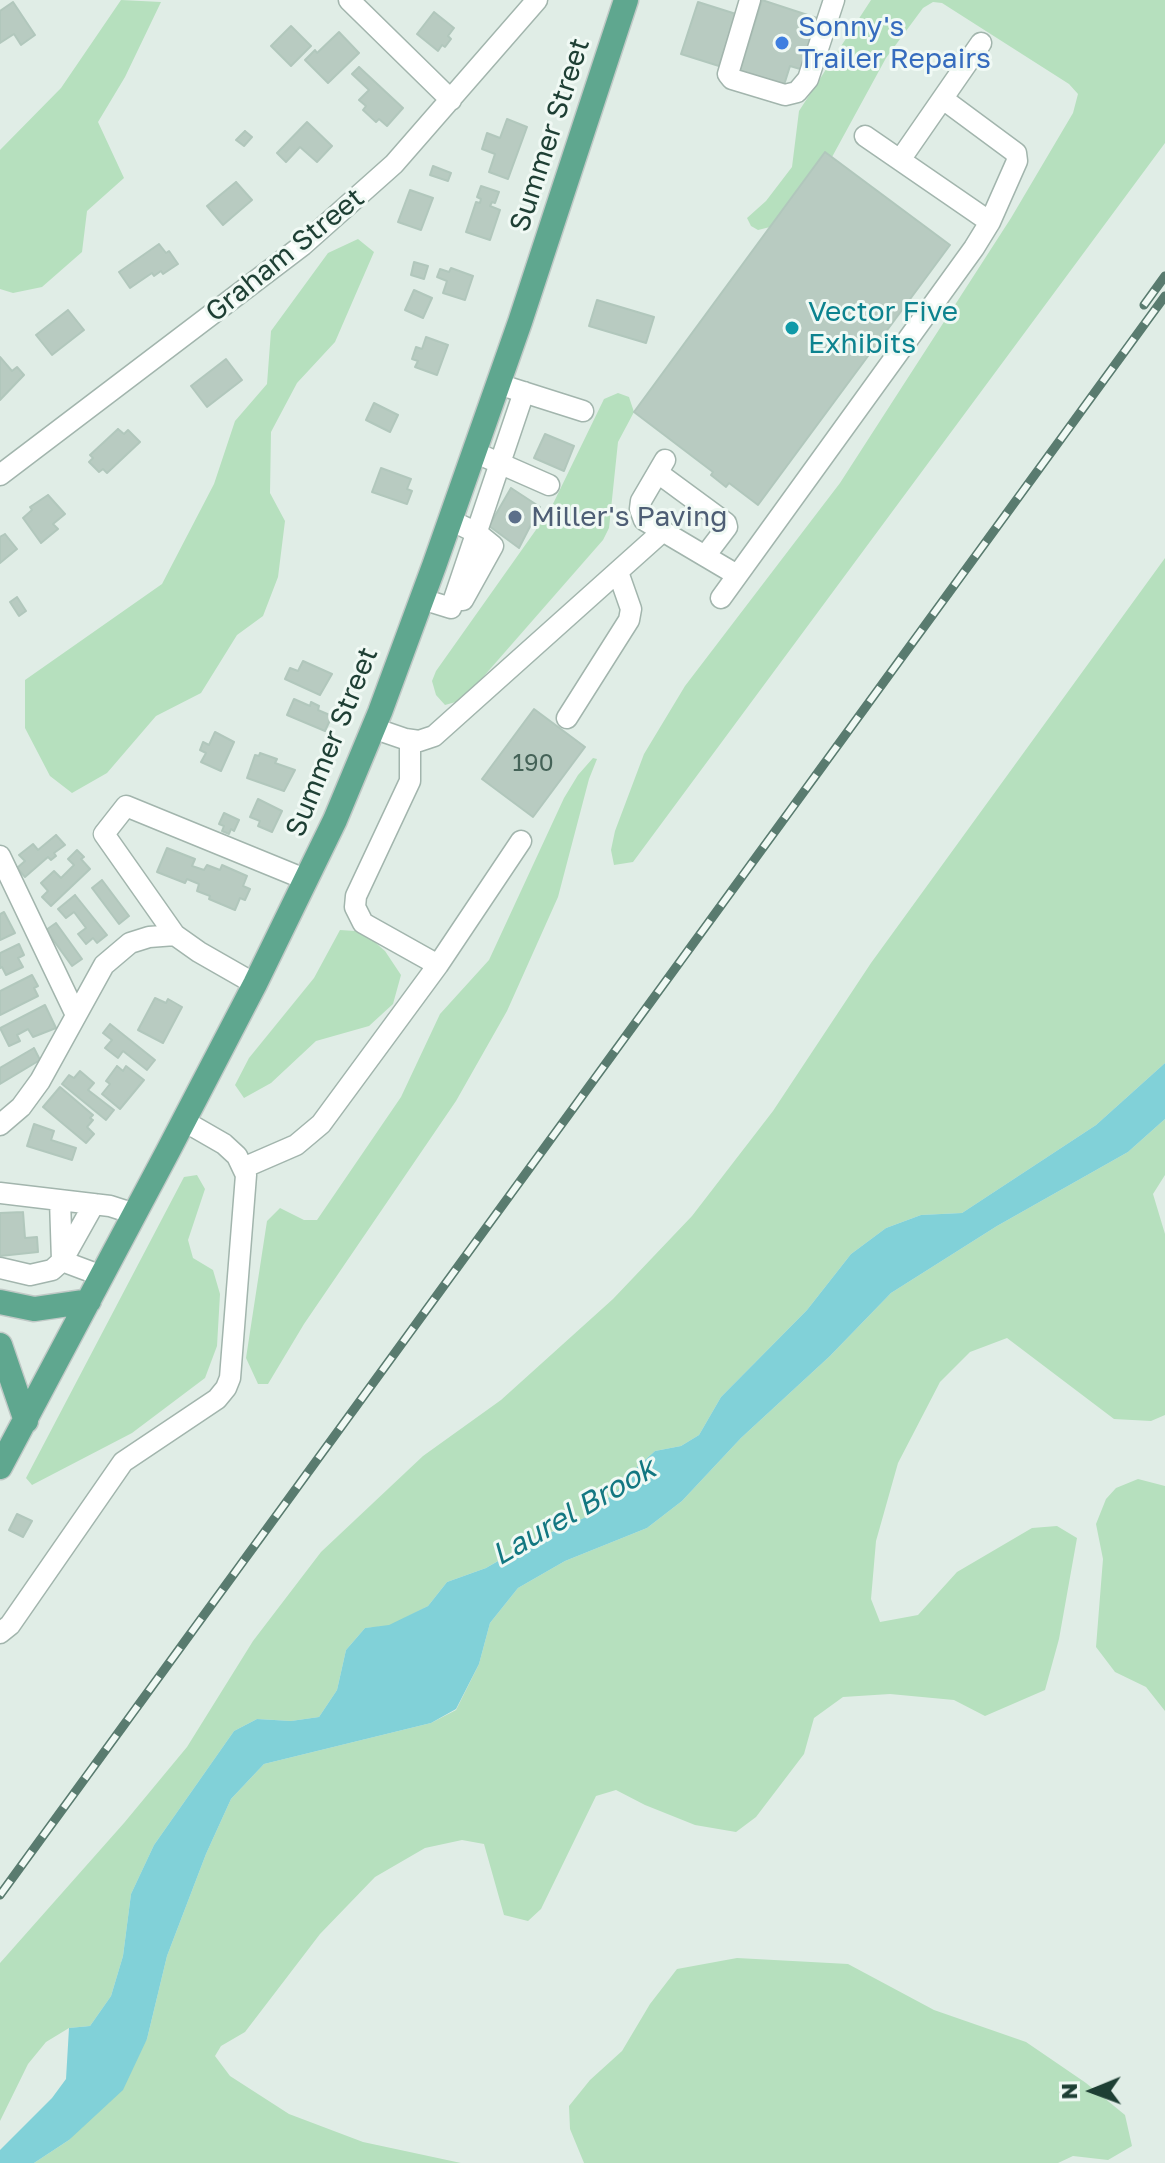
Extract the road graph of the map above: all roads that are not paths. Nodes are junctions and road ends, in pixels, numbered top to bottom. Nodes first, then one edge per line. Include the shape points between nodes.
1 (349, 0) edge
2 (537, 0) edge
3 (626, 0) edge
4 (834, 0) edge
5 (746, 1) edge
6 (981, 43) dead end
7 (943, 99) junction
8 (451, 100) junction
9 (865, 136) dead end
10 (900, 160) junction
11 (990, 222) junction
12 (498, 384) junction
13 (524, 392) junction
14 (583, 411) dead end
15 (474, 452) junction
16 (501, 463) junction
17 (0, 475) edge
18 (549, 485) dead end
19 (450, 520) junction
20 (663, 531) junction
21 (477, 533) junction
22 (705, 556) junction
23 (618, 572) junction
24 (737, 575) junction
25 (721, 598) dead end
26 (422, 599) junction
27 (567, 718) dead end
28 (373, 728) junction
29 (410, 740) junction
30 (521, 841) dead end
31 (0, 856) edge
32 (307, 880) junction
33 (175, 935) junction
34 (438, 965) junction
35 (255, 984) junction
36 (76, 1015) junction
37 (184, 1121) junction
38 (0, 1125) edge
39 (243, 1168) junction
40 (0, 1193) edge
41 (60, 1200) junction
42 (94, 1204) junction
43 (135, 1214) junction
44 (62, 1261) junction
45 (0, 1268) edge
46 (102, 1276) junction
47 (89, 1301) junction
48 (0, 1302) edge
49 (0, 1345) edge
50 (26, 1421) junction
51 (0, 1467) edge
52 (0, 1633) edge

1 - 8 street
2 - 8 street, Graham Street
3 - 12 main road, Summer Street
4 - 5 street via 808,79 797,92 785,95 728,74
6 - 7 street
7 - 10 street
7 - 11 street via 1016,153
8 - 17 street, Graham Street via 394,164 303,245
9 - 10 street
10 - 11 street
11 - 24 street
12 - 13 street
12 - 15 main road, Summer Street
13 - 14 street
13 - 16 street
15 - 16 street
15 - 19 main road, Summer Street
16 - 18 street
16 - 21 street
19 - 21 street
19 - 26 main road, Summer Street
20 - 22 street
20 - 22 street via 644,520 640,509 662,466 726,523
20 - 23 street
21 - 26 street via 451,608
22 - 24 street
23 - 27 street via 631,609 629,620
23 - 29 street via 434,736
24 - 25 street
26 - 28 main road, Summer Street
28 - 29 street
28 - 32 main road, Summer Street
29 - 34 street via 410,781 355,907 363,923
30 - 34 street
31 - 36 street
32 - 33 street via 126,806 104,834
32 - 35 main road, Summer Street
33 - 35 street
33 - 36 street via 139,939 121,949 104,965
34 - 39 street via 321,1124 296,1145
35 - 37 main road, Summer Street
36 - 38 street via 34,1090
37 - 39 street via 224,1144
37 - 43 main road, Summer Street
39 - 52 street via 226,1388 123,1462
40 - 41 street
41 - 42 street
41 - 44 street
42 - 43 street
42 - 44 street
43 - 46 main road, Summer Street
44 - 45 street via 37,1275
44 - 46 street
46 - 47 main road, Summer Street
47 - 48 main road via 34,1309
47 - 50 main road, Summer Street
49 - 50 main road
50 - 51 main road, Summer Street

